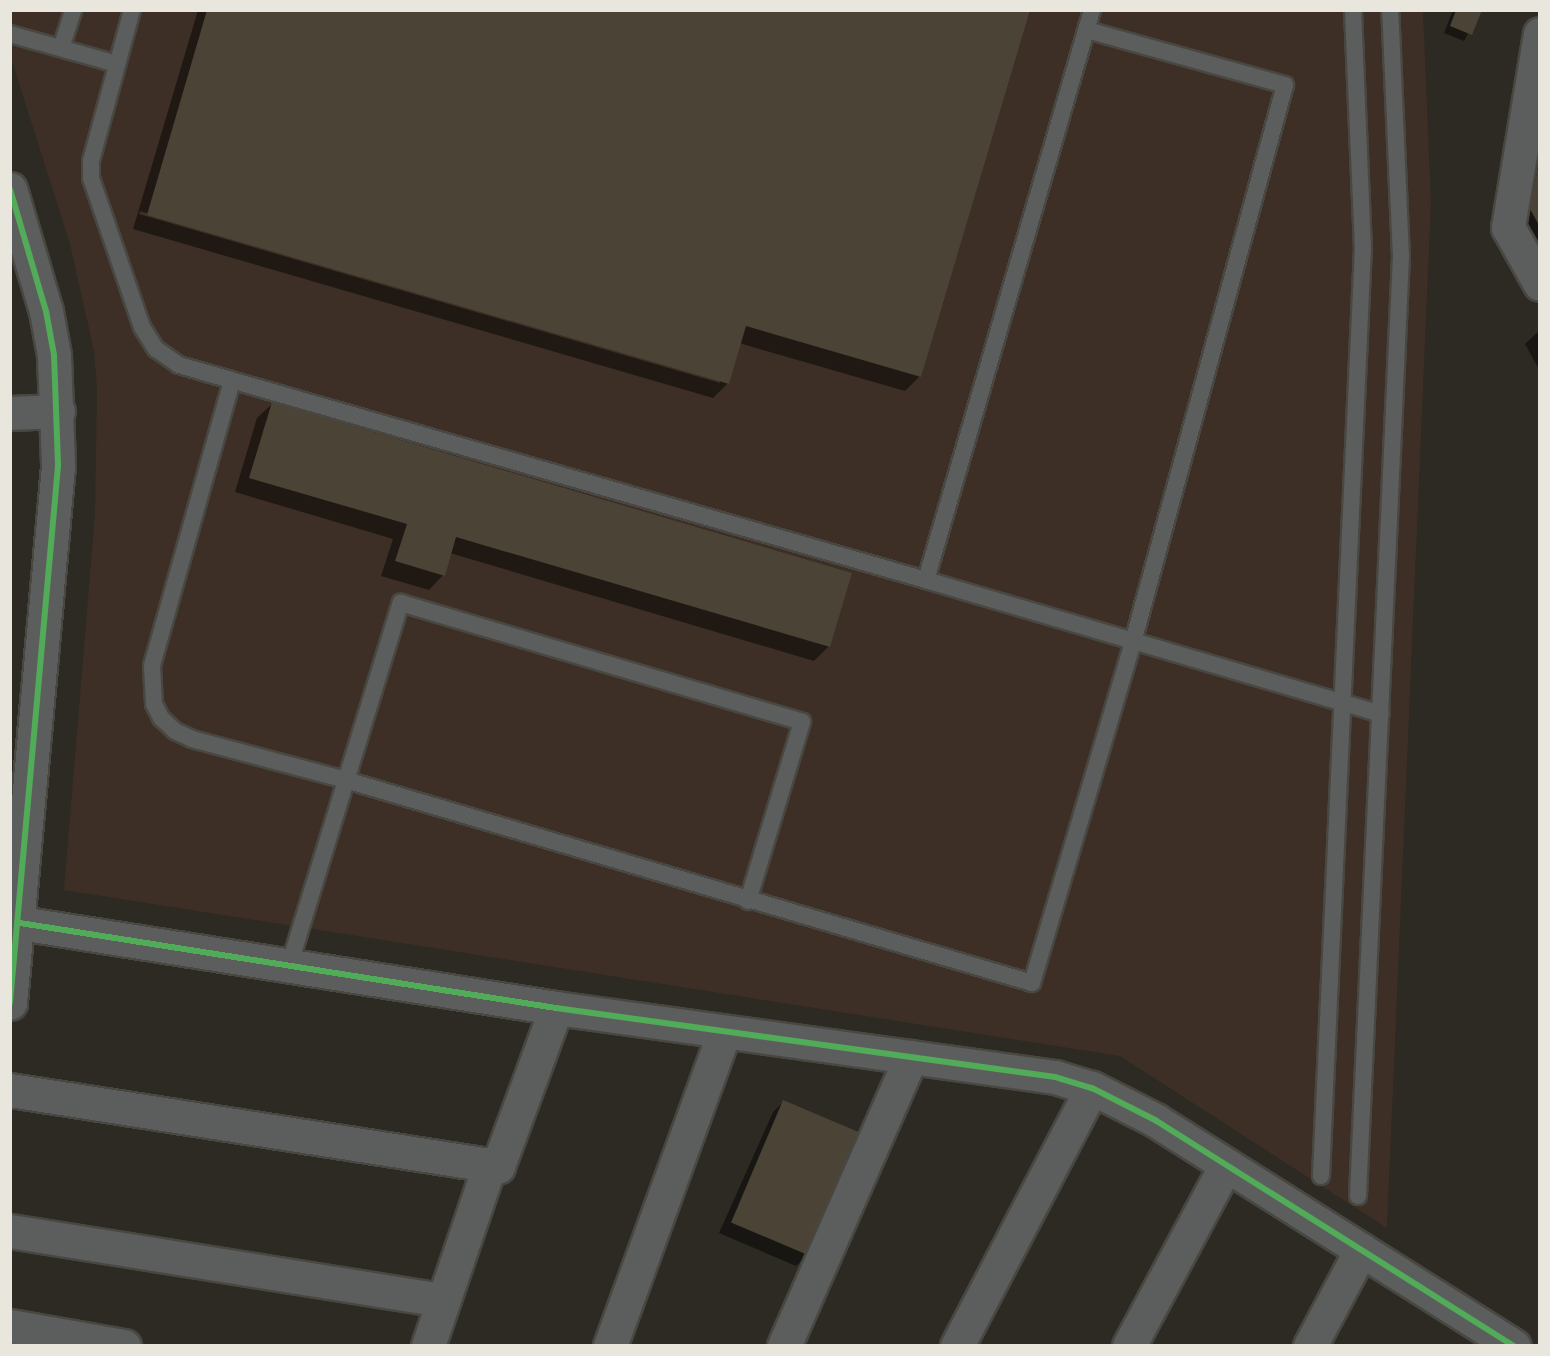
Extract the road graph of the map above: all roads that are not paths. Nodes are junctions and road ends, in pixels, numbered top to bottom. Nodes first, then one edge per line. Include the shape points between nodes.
1 (73, 10) edge
2 (132, 10) edge
3 (1092, 10) edge
4 (1353, 10) edge
5 (1390, 10) edge
6 (1087, 30) junction
7 (10, 34) edge
8 (1539, 34) edge
9 (62, 48) junction
10 (117, 64) junction
11 (10, 189) edge
12 (1539, 284) edge
13 (232, 381) junction
14 (58, 411) junction
15 (10, 413) edge
16 (926, 580) junction
17 (1133, 642) junction
18 (1344, 704) junction
19 (1381, 714) junction
20 (346, 780) junction
21 (20, 820) edge
22 (748, 901) junction
23 (20, 923) junction
24 (289, 966) junction
25 (10, 1003) edge
26 (556, 1008) junction
27 (724, 1032) junction
28 (912, 1057) junction
29 (1092, 1088) junction
30 (10, 1090) edge
31 (490, 1164) junction
32 (1226, 1165) junction
33 (1322, 1176) dead end
34 (1358, 1196) dead end
35 (10, 1231) edge
36 (1361, 1250) junction
37 (441, 1300) junction
38 (10, 1326) edge
39 (124, 1346) edge
40 (428, 1346) edge
41 (610, 1346) edge
42 (784, 1346) edge
43 (957, 1346) edge
44 (1129, 1346) edge
45 (1311, 1346) edge
46 (1514, 1346) edge

1 - 9 lane
2 - 10 lane
3 - 6 lane
4 - 18 lane via 1363,249
5 - 19 lane via 1401,257
6 - 16 lane
6 - 17 lane via 1285,85
7 - 9 lane
8 - 12 street via 1508,227
9 - 10 lane
10 - 13 lane via 91,161 92,178 142,327 156,349 179,366
11 - 14 street via 46,311
13 - 16 lane
13 - 20 lane via 152,666 154,704 160,718 192,739
14 - 15 street
14 - 21 street via 56,513
16 - 17 lane
17 - 18 lane
17 - 22 lane via 1032,983
18 - 19 lane
18 - 33 lane
19 - 34 lane
20 - 22 lane
20 - 22 lane via 401,603 802,722
20 - 24 lane
21 - 23 street
23 - 24 street
23 - 25 street
24 - 26 street
26 - 27 street
26 - 31 street via 498,1166
27 - 28 street
27 - 41 street
28 - 29 street via 1015,1069
28 - 42 street
29 - 32 street via 1149,1116
29 - 43 street
30 - 31 street
31 - 37 street
32 - 36 street
32 - 44 street
35 - 37 street
36 - 45 street
36 - 46 street
37 - 40 street
38 - 39 street

